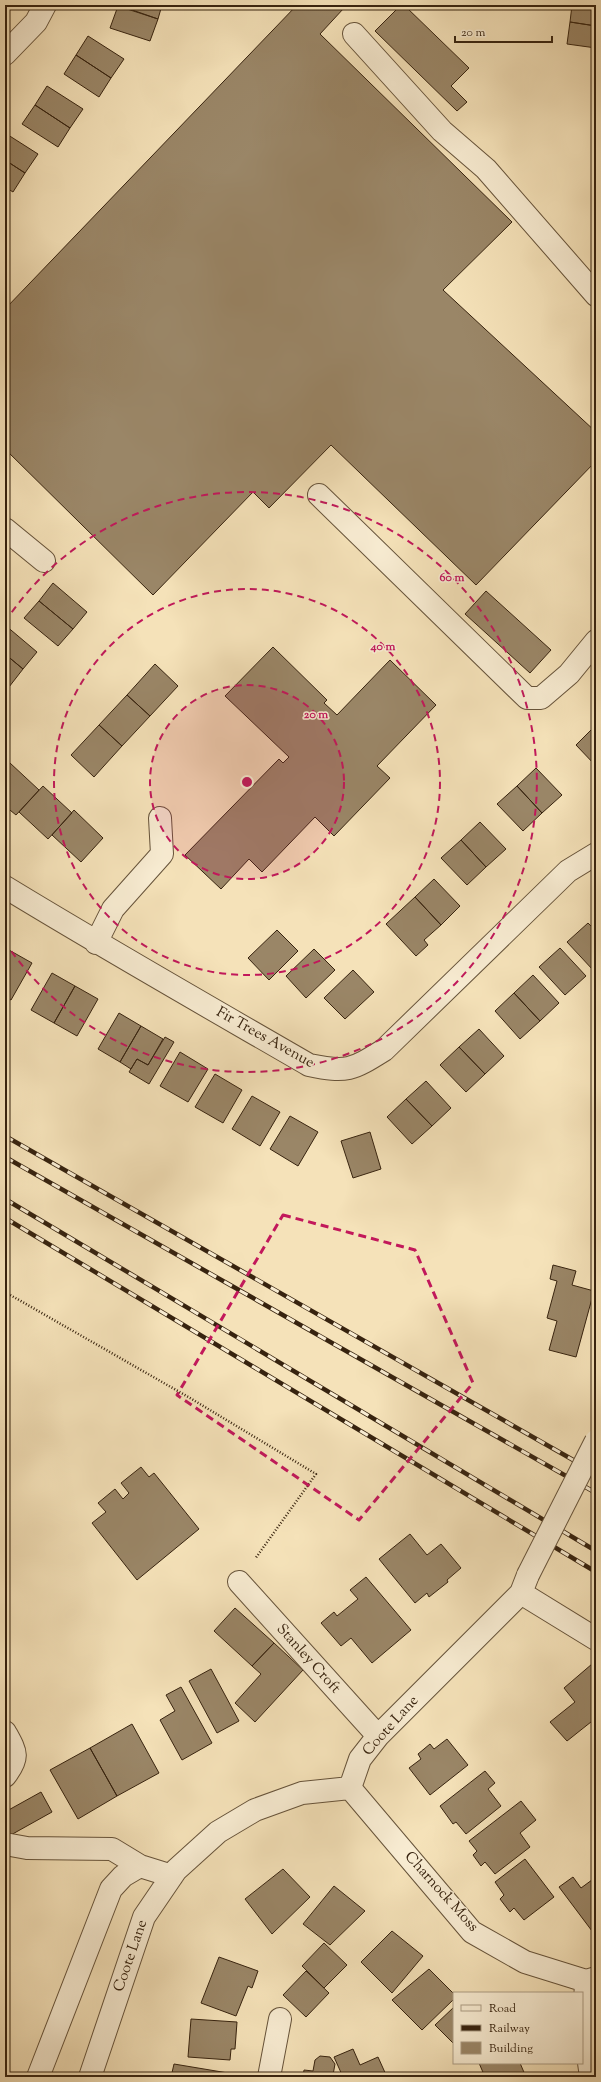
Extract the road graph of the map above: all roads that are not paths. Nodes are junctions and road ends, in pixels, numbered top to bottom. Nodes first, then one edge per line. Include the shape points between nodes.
1 (45, 5) edge
2 (354, 34) dead end
3 (5, 54) edge
4 (596, 296) edge
5 (319, 495) dead end
6 (7, 534) edge
7 (44, 561) dead end
8 (596, 641) edge
9 (160, 818) dead end
10 (596, 854) edge
11 (5, 887) edge
12 (96, 943) junction
13 (596, 1441) edge
14 (239, 1582) road end
15 (524, 1584) junction
16 (596, 1640) edge
17 (5, 1732) edge
18 (378, 1736) junction
19 (5, 1776) edge
20 (350, 1788) junction
21 (5, 1844) edge
22 (27, 1848) junction
23 (5, 1860) edge
24 (140, 1866) junction
25 (172, 1876) junction
26 (591, 1979) edge
27 (280, 2019) dead end
28 (38, 2077) edge
29 (90, 2077) edge
30 (269, 2077) edge
31 (591, 2077) edge

1 - 3 street via 36,22
2 - 4 street via 442,130 486,169
5 - 8 street via 527,698 541,698 569,674
6 - 7 street
9 - 12 street via 162,854 113,909
10 - 12 street, Fir Trees Avenue via 568,871 384,1050 356,1067 333,1070 309,1065
11 - 12 street, Fir Trees Avenue
13 - 15 street, Coote Lane, bridge
14 - 18 street, Stanley Croft
15 - 16 street
15 - 18 street, Coote Lane
17 - 19 street via 16,1758
18 - 20 street, Coote Lane via 360,1759
20 - 25 street, Coote Lane via 302,1793 255,1810 218,1832
20 - 26 street, Charnock Moss via 472,1932 525,1962
21 - 22 street
22 - 23 street
22 - 24 street via 112,1849
24 - 25 street
24 - 28 street via 123,1876 111,1889
25 - 29 street, Coote Lane via 144,1917
26 - 31 street via 584,2027
27 - 30 street

